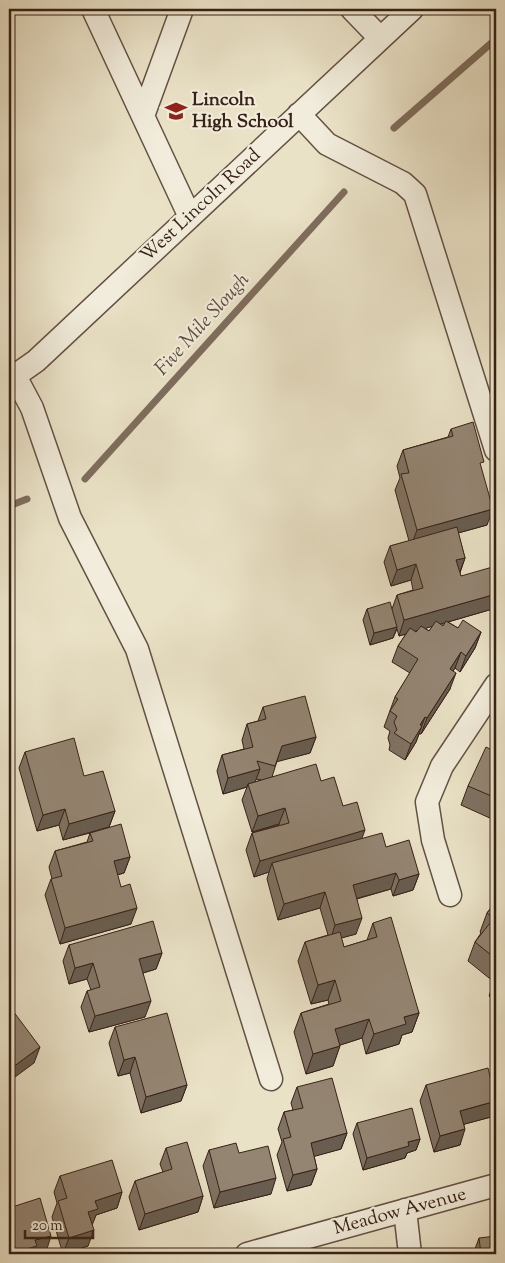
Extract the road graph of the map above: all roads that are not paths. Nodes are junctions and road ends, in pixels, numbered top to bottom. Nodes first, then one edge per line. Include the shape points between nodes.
1 (93, 9) edge
2 (182, 9) edge
3 (352, 9) edge
4 (412, 9) edge
5 (380, 38) junction
6 (299, 114) junction
7 (143, 116) junction
8 (190, 216) junction
9 (12, 378) edge
10 (496, 450) edge
11 (496, 685) edge
12 (450, 895) dead end
13 (271, 1079) dead end
14 (496, 1185) edge
15 (405, 1210) junction
16 (247, 1254) edge
17 (410, 1254) edge

1 - 7 street
2 - 7 street
3 - 5 street
4 - 5 street, West Lincoln Road
5 - 6 street, West Lincoln Road
6 - 8 street, West Lincoln Road
6 - 10 street via 327,144 404,183 415,194
7 - 8 street
8 - 9 street, West Lincoln Road via 36,361
9 - 13 street via 32,408 70,518 137,649
11 - 12 street via 442,766 427,802
14 - 15 street, Meadow Avenue
15 - 16 street, Meadow Avenue
15 - 17 street

